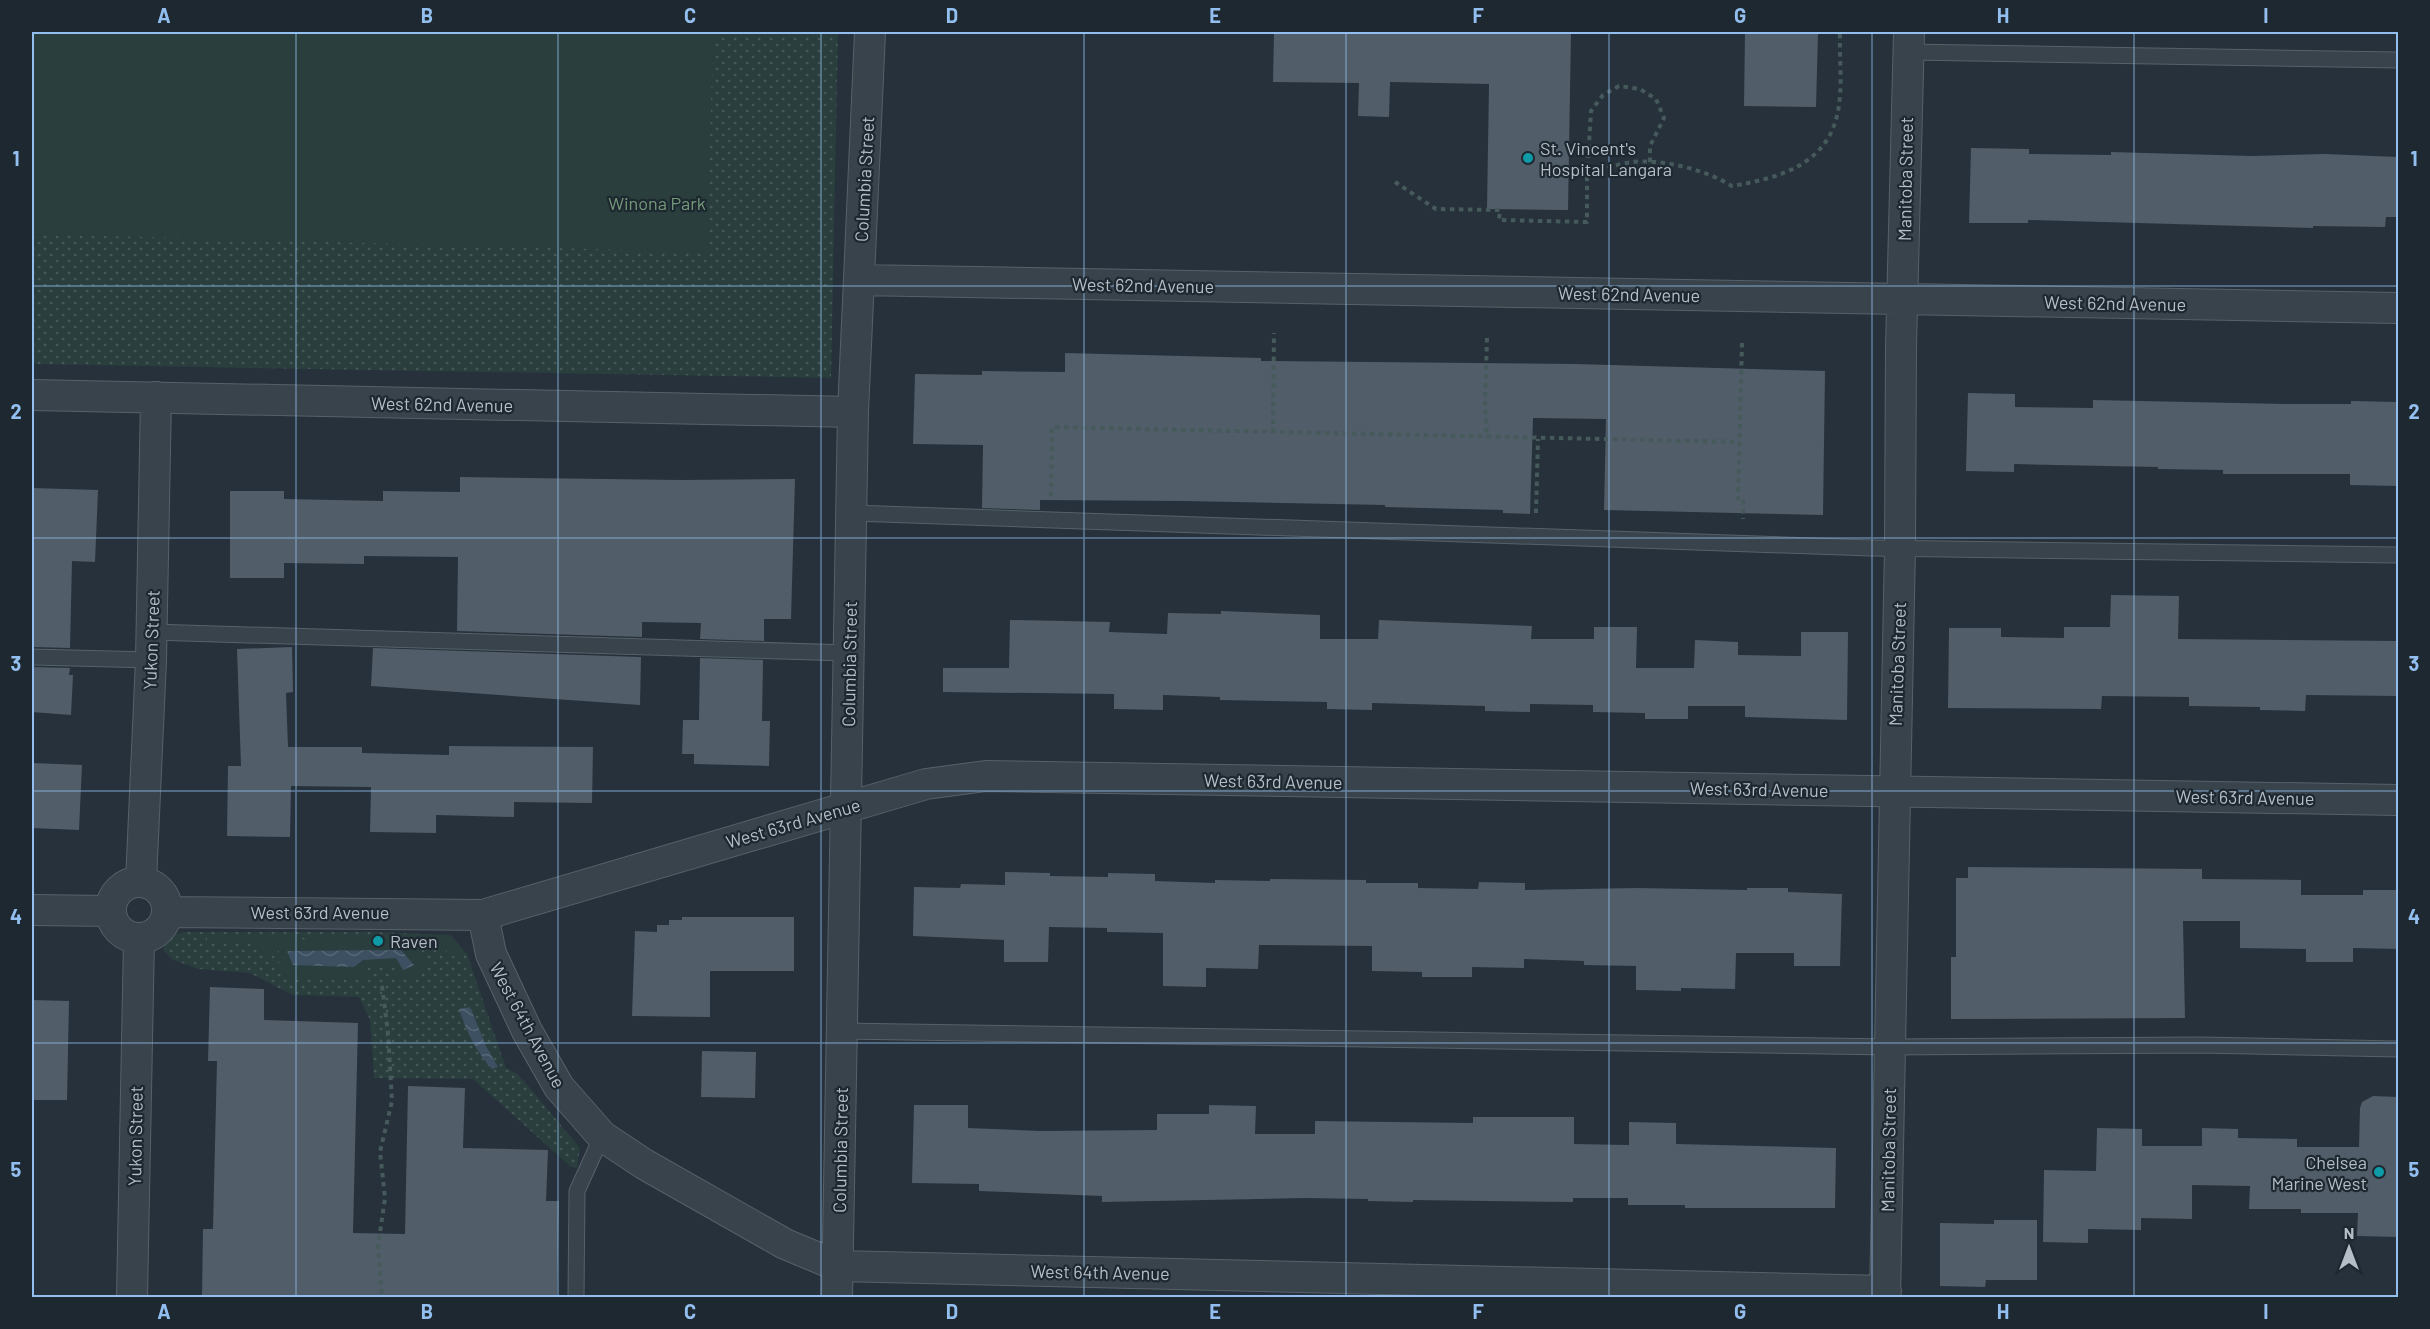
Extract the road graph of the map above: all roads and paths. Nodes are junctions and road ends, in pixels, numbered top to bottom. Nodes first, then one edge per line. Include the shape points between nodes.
1 (870, 32) edge
2 (1840, 32) edge
3 (1908, 42) edge
4 (2398, 60) edge
5 (1650, 162) junction
6 (1587, 176) junction
7 (1395, 182) dead end
8 (860, 280) junction
9 (1902, 299) junction
10 (2398, 308) edge
11 (1274, 333) dead end
12 (1487, 338) dead end
13 (1742, 343) dead end
14 (32, 395) edge
15 (156, 398) junction
16 (853, 412) junction
17 (1273, 433) junction
18 (1487, 438) junction
19 (1538, 439) junction
20 (1739, 442) junction
21 (852, 513) junction
22 (1051, 520) junction
23 (1535, 536) junction
24 (1743, 544) junction
25 (1900, 547) junction
26 (2398, 555) edge
27 (152, 646) junction
28 (849, 653) junction
29 (32, 657) edge
30 (1895, 791) junction
31 (2398, 800) edge
32 (846, 807) junction
33 (141, 882) junction
34 (32, 910) edge
35 (111, 911) junction
36 (167, 912) junction
37 (483, 915) junction
38 (139, 938) junction
39 (382, 986) dead end
40 (842, 1031) junction
41 (1890, 1047) junction
42 (2398, 1049) edge
43 (602, 1136) junction
44 (838, 1266) junction
45 (1886, 1294) edge
46 (132, 1298) edge
47 (382, 1298) edge
48 (576, 1298) edge
49 (837, 1298) edge

1 - 8 street, Columbia Street
2 - 5 path via 1839,109 1833,130 1822,148 1789,173 1732,186 1706,173
3 - 4 lane
3 - 9 street, Manitoba Street
5 - 6 path via 1609,167
5 - 6 path via 1650,146 1664,118 1656,99 1640,88 1619,86 1604,95 1591,111
6 - 7 path via 1587,222 1499,220 1500,210 1436,209
8 - 9 street, West 62nd Avenue
8 - 16 street, Columbia Street
9 - 10 street, West 62nd Avenue
9 - 25 street, Manitoba Street
11 - 17 path
12 - 18 path
13 - 20 path
14 - 15 street, West 62nd Avenue
15 - 16 street, West 62nd Avenue
15 - 27 street, Yukon Street
16 - 21 street, Columbia Street
17 - 18 path
17 - 22 path via 1052,427
18 - 19 path
19 - 20 path
19 - 23 path
20 - 24 path via 1738,501 1743,501
21 - 22 lane
21 - 28 street, Columbia Street
22 - 23 lane
23 - 24 lane
24 - 25 lane
25 - 26 lane
25 - 30 street, Manitoba Street
27 - 28 lane
27 - 29 lane
27 - 33 street, Yukon Street
28 - 32 street, Columbia Street
30 - 31 street, West 63rd Avenue
30 - 32 street, West 63rd Avenue via 986,776 926,784
30 - 41 street, Manitoba Street
32 - 37 street, West 63rd Avenue
32 - 40 street, Columbia Street
33 - 35 street via 123,887 116,894
33 - 36 street via 157,888
34 - 35 street
35 - 38 street via 123,933
36 - 37 street, West 63rd Avenue
36 - 38 street via 155,933
37 - 43 street, West 64th Avenue via 491,954 527,1031 560,1087
38 - 46 street, Yukon Street
39 - 47 path via 392,1101 380,1152 385,1198 378,1246
40 - 41 lane
40 - 44 street, Columbia Street
41 - 42 lane
41 - 45 street, Manitoba Street
43 - 44 street, West 64th Avenue via 785,1244
43 - 48 lane via 577,1191
44 - 45 street, West 64th Avenue
44 - 49 street, Columbia Street

